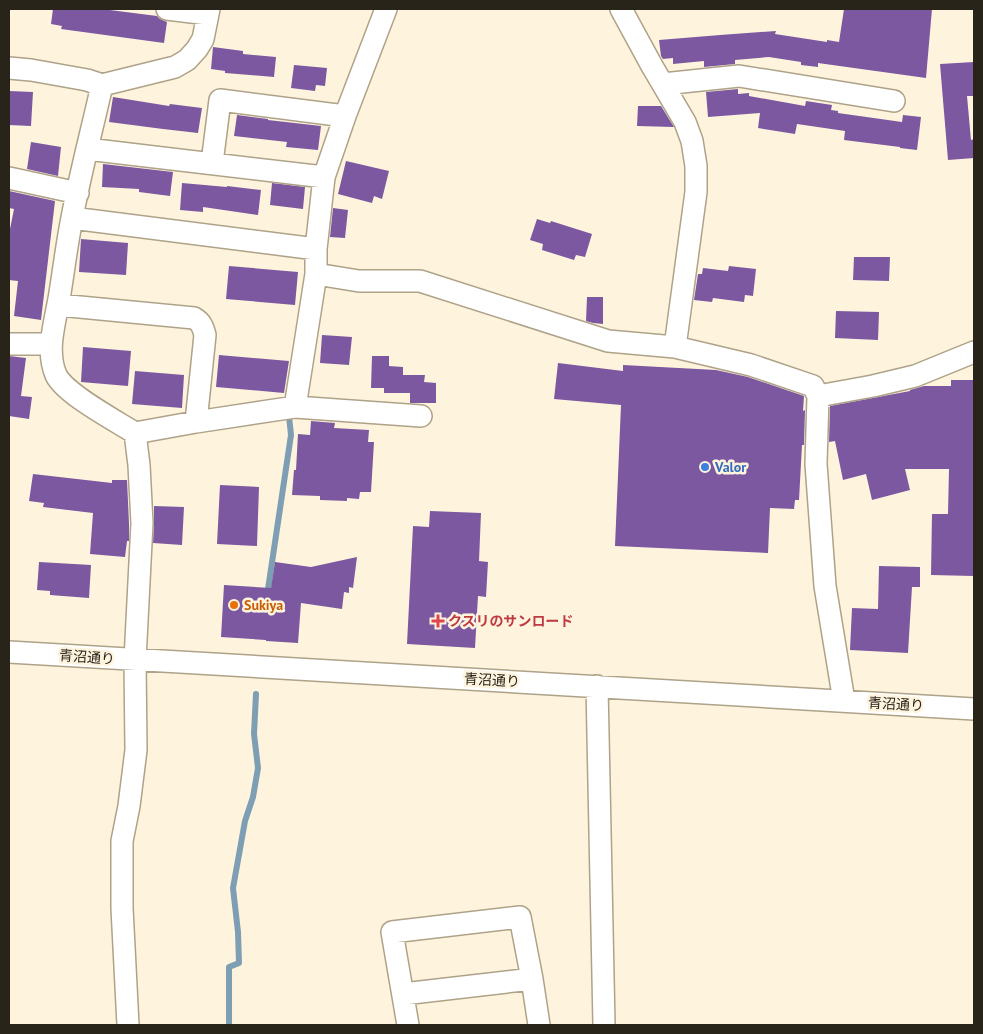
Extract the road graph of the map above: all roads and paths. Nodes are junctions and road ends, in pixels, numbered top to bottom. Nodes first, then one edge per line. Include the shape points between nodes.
1 (167, 9) edge
2 (386, 9) edge
3 (621, 9) edge
4 (208, 12) edge
5 (9, 68) edge
6 (663, 84) junction
7 (102, 85) junction
8 (894, 101) dead end
9 (345, 116) junction
10 (87, 149) junction
11 (212, 163) junction
12 (324, 177) junction
13 (9, 178) edge
14 (78, 193) junction
15 (72, 218) junction
16 (316, 249) junction
17 (316, 274) junction
18 (58, 305) junction
19 (9, 344) edge
20 (51, 344) junction
21 (675, 347) junction
22 (974, 352) edge
23 (818, 396) junction
24 (295, 407) junction
25 (421, 416) dead end
26 (196, 422) junction
27 (135, 433) junction
28 (9, 652) edge
29 (135, 660) junction
30 (597, 686) junction
31 (844, 701) junction
32 (974, 709) edge
33 (532, 978) junction
34 (403, 994) junction
35 (128, 1025) edge
36 (408, 1025) edge
37 (539, 1025) edge
38 (604, 1025) edge

1 - 4 street
2 - 9 street
3 - 6 street
4 - 7 street via 203,39 187,60 174,67
5 - 7 street
6 - 8 street via 739,76
6 - 21 street via 685,122 696,166 696,192
7 - 10 street
9 - 11 street via 220,100
9 - 12 street
10 - 11 street
10 - 14 street
11 - 12 street
12 - 16 street
13 - 14 street
14 - 15 street
15 - 16 street
15 - 18 street
16 - 17 street
17 - 21 street via 359,281 420,281 608,341
17 - 24 street
18 - 20 street
18 - 26 street via 199,321 204,335
19 - 20 street
20 - 27 street via 56,376 64,387
21 - 23 street via 751,365 813,386
22 - 23 street via 915,376
23 - 31 street via 816,464 825,586
24 - 25 street
24 - 26 street
26 - 27 street
27 - 29 street via 142,523
28 - 29 street, 青沼通り
29 - 30 street, 青沼通り
29 - 35 street via 136,750 122,841
30 - 31 street, 青沼通り
30 - 38 street
31 - 32 street, 青沼通り
33 - 34 street
33 - 34 street via 520,916 392,932
33 - 37 street
34 - 36 street

